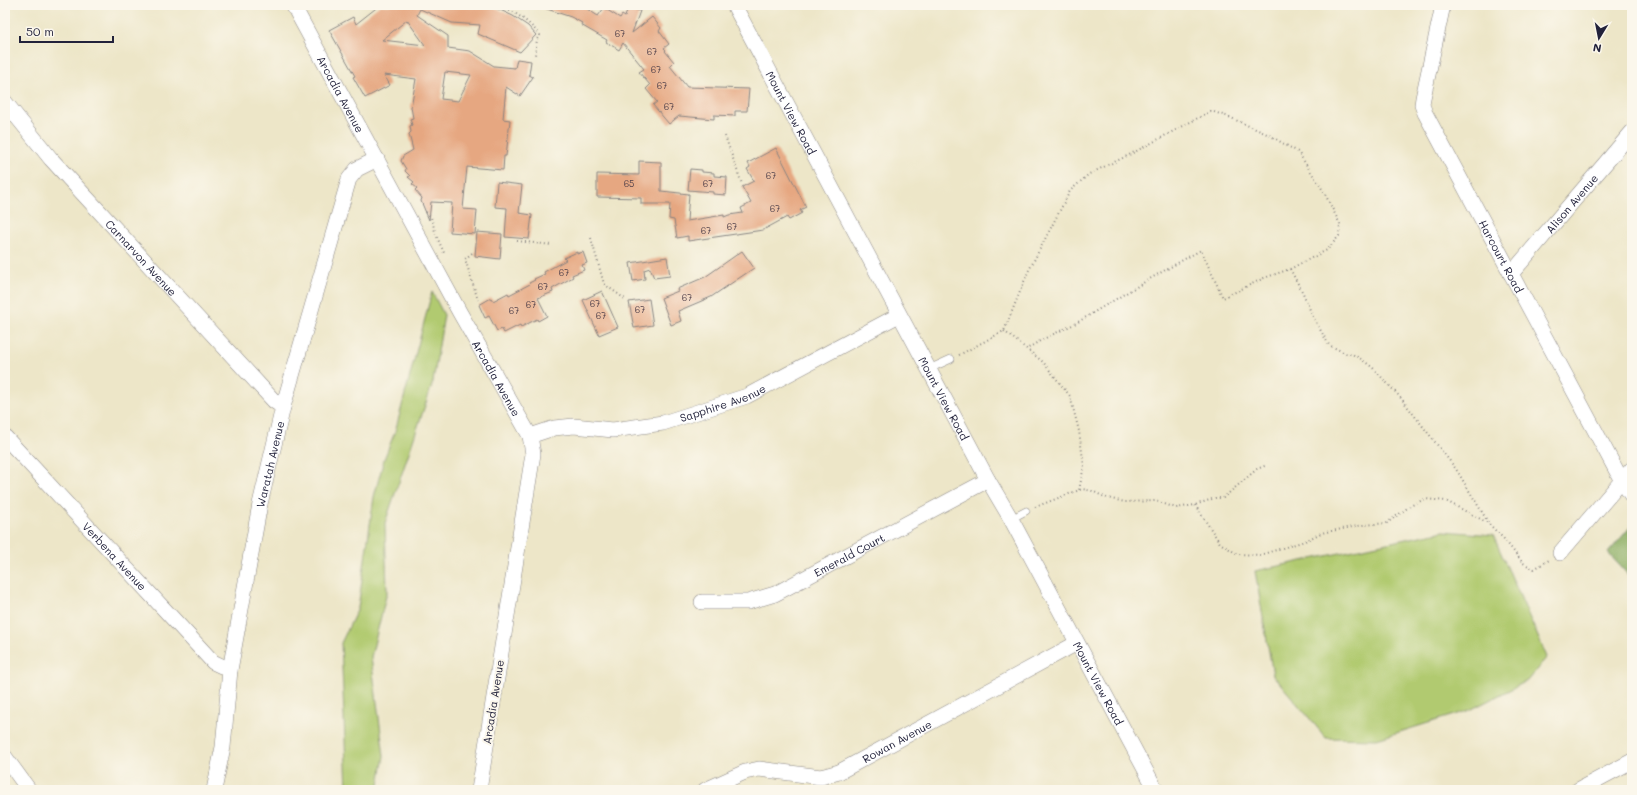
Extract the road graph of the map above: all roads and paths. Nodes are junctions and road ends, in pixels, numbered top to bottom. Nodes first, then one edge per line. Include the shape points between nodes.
1 (293, 5) edge
2 (498, 5) edge
3 (734, 5) edge
4 (1443, 5) edge
5 (535, 55) dead end
6 (5, 102) edge
7 (1632, 132) edge
8 (725, 136) dead end
9 (377, 159) junction
10 (742, 184) dead end
11 (426, 212) dead end
12 (590, 238) dead end
13 (517, 241) dead end
14 (552, 245) dead end
15 (472, 253) dead end
16 (442, 256) dead end
17 (1290, 269) junction
18 (1511, 274) junction
19 (625, 299) dead end
20 (478, 300) dead end
21 (899, 314) junction
22 (1004, 331) junction
23 (1027, 349) junction
24 (951, 359) joint
25 (929, 369) junction
26 (283, 407) junction
27 (530, 436) junction
28 (5, 437) edge
29 (1267, 465) dead end
30 (1627, 475) edge
31 (988, 480) junction
32 (1079, 490) junction
33 (1632, 496) edge
34 (1195, 505) junction
35 (1026, 511) joint
36 (1011, 519) junction
37 (1488, 522) junction
38 (1563, 550) joint
39 (702, 602) dead end
40 (1077, 643) junction
41 (230, 670) junction
42 (5, 757) edge
43 (1632, 761) edge
44 (30, 790) edge
45 (214, 790) edge
46 (479, 790) edge
47 (705, 790) edge
48 (1156, 790) edge
49 (1578, 790) edge

1 - 9 street, Arcadia Avenue
2 - 5 path via 520,15 540,35
3 - 21 street, Mount View Road
4 - 18 street, Harcourt Road via 1423,98 1424,114
6 - 26 street, Carnarvon Avenue via 51,159 274,401
7 - 18 street, Alison Avenue
8 - 10 path
9 - 26 street, Waratah Avenue via 357,169 349,179
9 - 27 street, Arcadia Avenue
11 - 16 path via 431,217 446,255
12 - 19 path via 604,284
13 - 14 path
15 - 20 path via 465,259
17 - 22 path via 1327,250 1339,236 1340,224 1324,192 1298,152 1269,135 1211,111 1089,174 1070,192 1028,272
17 - 23 path via 1264,278 1223,298 1201,250
17 - 37 path via 1329,345 1361,358 1400,397 1456,469
18 - 30 street, Harcourt Road
21 - 25 street, Mount View Road
21 - 27 street, Sapphire Avenue via 746,396 671,421 613,430 574,426 554,428
22 - 23 path
22 - 24 path
23 - 32 path via 1043,362 1070,396 1084,466
24 - 25 lane
25 - 31 street, Mount View Road
26 - 41 street, Waratah Avenue via 260,504
27 - 46 street, Arcadia Avenue via 533,454
28 - 41 street, Verbena Avenue via 213,662
29 - 34 path via 1223,498
30 - 33 street, Harcourt Road
30 - 38 street
31 - 36 street, Mount View Road
31 - 39 street, Emerald Court via 774,594 748,602
32 - 34 path via 1092,490 1107,498 1125,502 1156,502 1176,508
32 - 35 path
34 - 37 path via 1220,543 1237,554 1260,555 1305,541 1321,533 1387,523 1410,506 1425,499 1446,501
35 - 36 lane
36 - 40 street, Mount View Road
37 - 38 path via 1523,563 1534,569
40 - 47 street, Rowan Avenue via 839,772 822,777 759,769 745,772
40 - 48 street, Mount View Road
41 - 45 street, Waratah Avenue via 223,747
42 - 44 street
43 - 49 street

